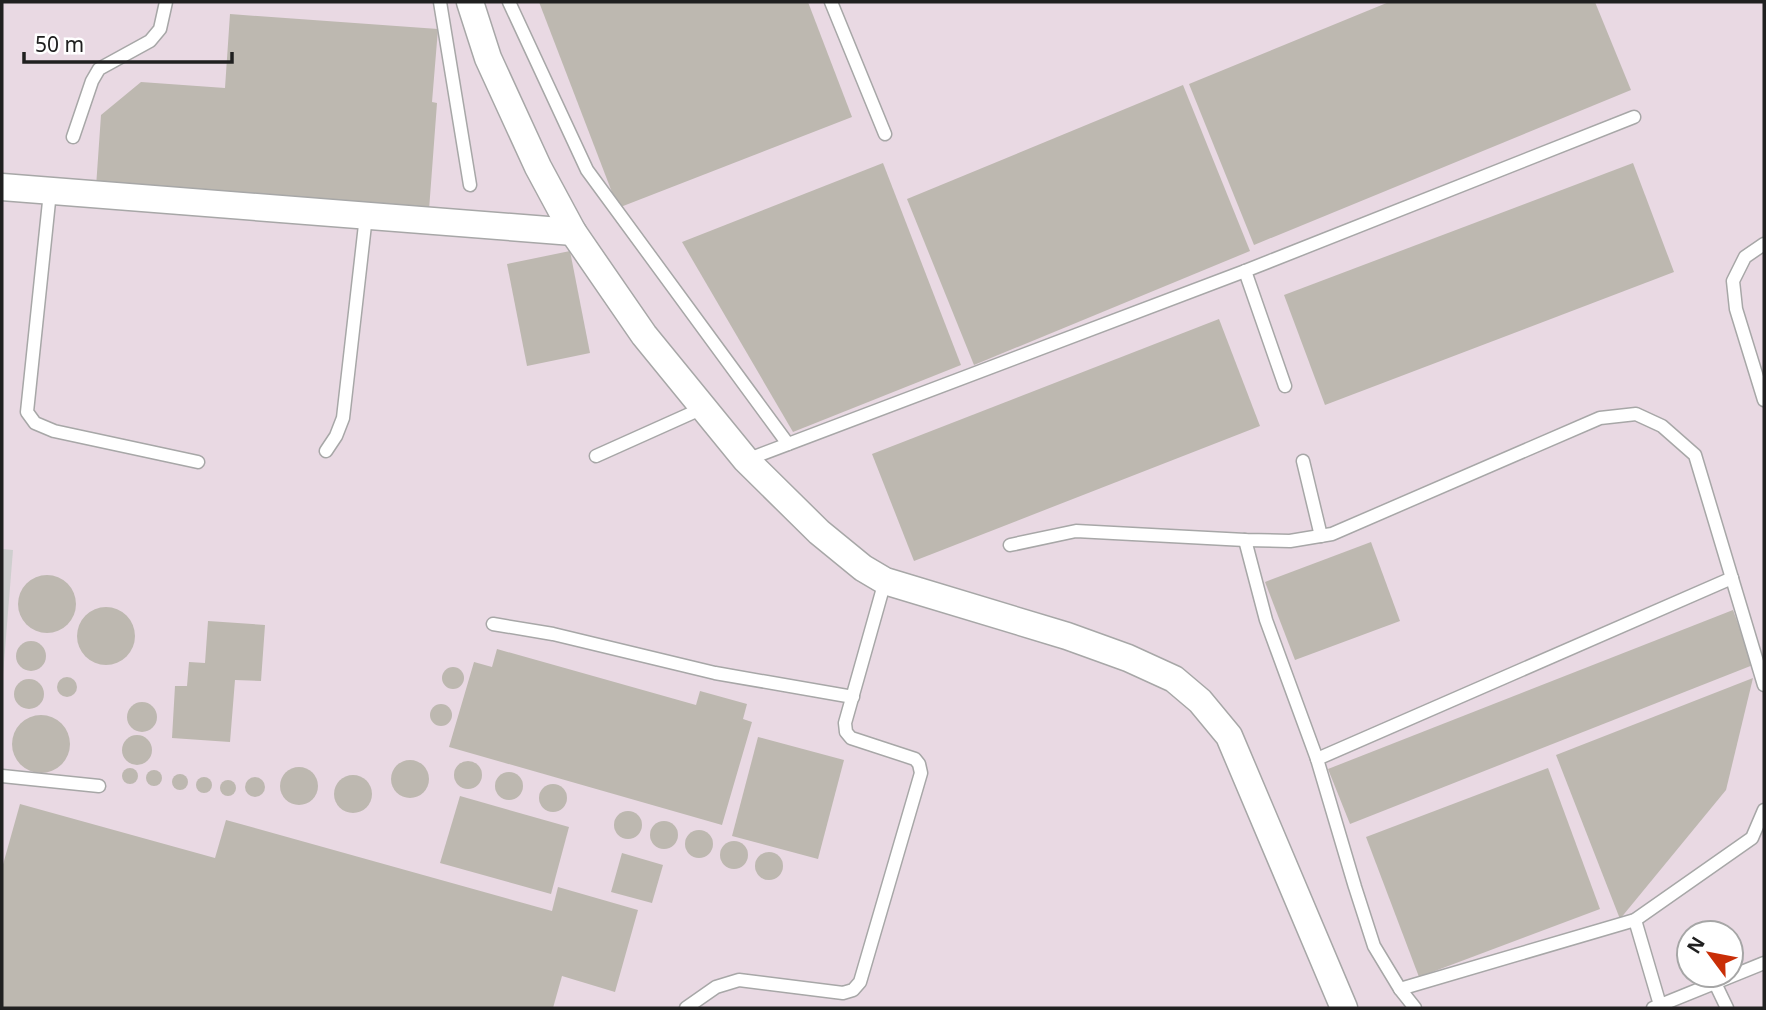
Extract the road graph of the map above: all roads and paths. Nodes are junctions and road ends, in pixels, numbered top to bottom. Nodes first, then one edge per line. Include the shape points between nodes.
1 (166, 2) edge
2 (440, 2) edge
3 (509, 2) edge
4 (831, 2) edge
5 (466, 3) edge
6 (1634, 117) dead end
7 (885, 134) dead end
8 (73, 137) dead end
9 (470, 185) dead end
10 (2, 187) edge
11 (50, 192) junction
12 (366, 216) junction
13 (573, 232) junction
14 (1764, 244) edge
15 (1245, 271) junction
16 (1285, 386) dead end
17 (1764, 400) edge
18 (703, 408) junction
19 (788, 444) junction
20 (326, 451) dead end
21 (596, 456) dead end
22 (746, 460) junction
23 (1303, 461) dead end
24 (198, 462) dead end
25 (1321, 536) junction
26 (1245, 540) junction
27 (1010, 545) dead end
28 (1732, 578) junction
29 (885, 581) junction
30 (493, 624) dead end
31 (1764, 685) edge
32 (853, 697) junction
33 (1317, 759) junction
34 (2, 776) edge
35 (99, 786) dead end
36 (1764, 810) edge
37 (1636, 920) junction
38 (1764, 963) edge
39 (1745, 971) edge
40 (1400, 989) junction
41 (1700, 989) edge
42 (1718, 989) edge
43 (1657, 1007) edge
44 (686, 1008) edge
45 (1344, 1008) edge
46 (1415, 1008) edge
47 (1727, 1008) edge

1 - 8 lane via 160,29 150,41 99,69
2 - 9 lane
3 - 19 lane via 587,170
4 - 7 lane
5 - 13 street via 538,167
6 - 15 lane
10 - 11 street
11 - 12 street
11 - 24 lane via 27,412 35,423 54,432
12 - 13 street
12 - 20 lane via 343,418
13 - 18 street via 644,335
14 - 17 lane via 1745,257 1733,281
15 - 16 lane
15 - 19 lane
18 - 21 lane
18 - 22 street
19 - 22 lane
22 - 29 street via 818,532
23 - 25 lane
25 - 26 lane
25 - 28 lane via 1600,418 1636,414 1662,426 1695,455
26 - 27 lane via 1076,531
26 - 33 lane via 1266,620
28 - 31 lane
28 - 33 lane
29 - 32 lane
29 - 45 street via 1128,658 1174,679 1200,701 1229,736
30 - 32 lane via 715,673
32 - 44 lane via 845,723 851,738 915,759 920,773 860,982 843,993 739,981 716,987
33 - 40 lane via 1374,946
34 - 35 lane
36 - 37 lane via 1752,838
37 - 40 lane
37 - 43 lane
38 - 39 lane
40 - 46 lane
41 - 43 lane
42 - 47 lane

